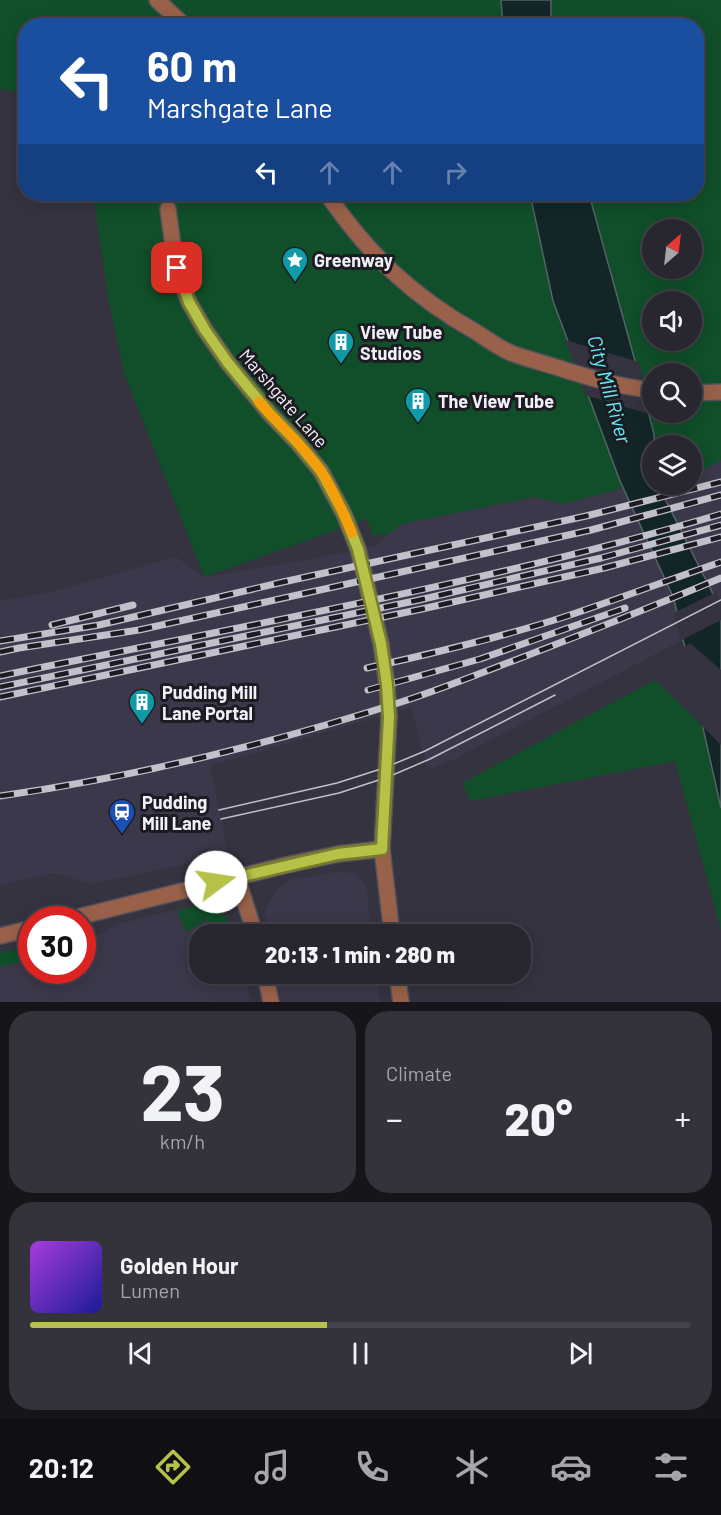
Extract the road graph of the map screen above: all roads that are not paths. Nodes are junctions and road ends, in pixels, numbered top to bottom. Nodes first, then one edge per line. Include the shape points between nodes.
1 (157, 0) edge
2 (176, 18) edge
3 (332, 201) edge
4 (168, 209) tunnel mouth
5 (642, 389) edge
6 (721, 392) edge
7 (702, 393) edge
8 (382, 849) junction
9 (237, 877) junction
10 (96, 912) edge
11 (252, 924) edge
12 (391, 924) edge
13 (18, 932) edge
14 (0, 936) edge
15 (267, 984) edge
16 (398, 984) edge
17 (271, 1002) edge
18 (401, 1002) edge

1 - 2 street
3 - 5 street via 387,268 451,318 509,352 592,379
4 - 8 street, Marshgate Lane via 177,268 189,302 228,363 321,471 358,549 381,644 389,717
6 - 7 street
8 - 9 street via 338,854
8 - 12 street, Marshgate Lane
9 - 10 street
9 - 11 street
13 - 14 street
15 - 17 street
16 - 18 street

